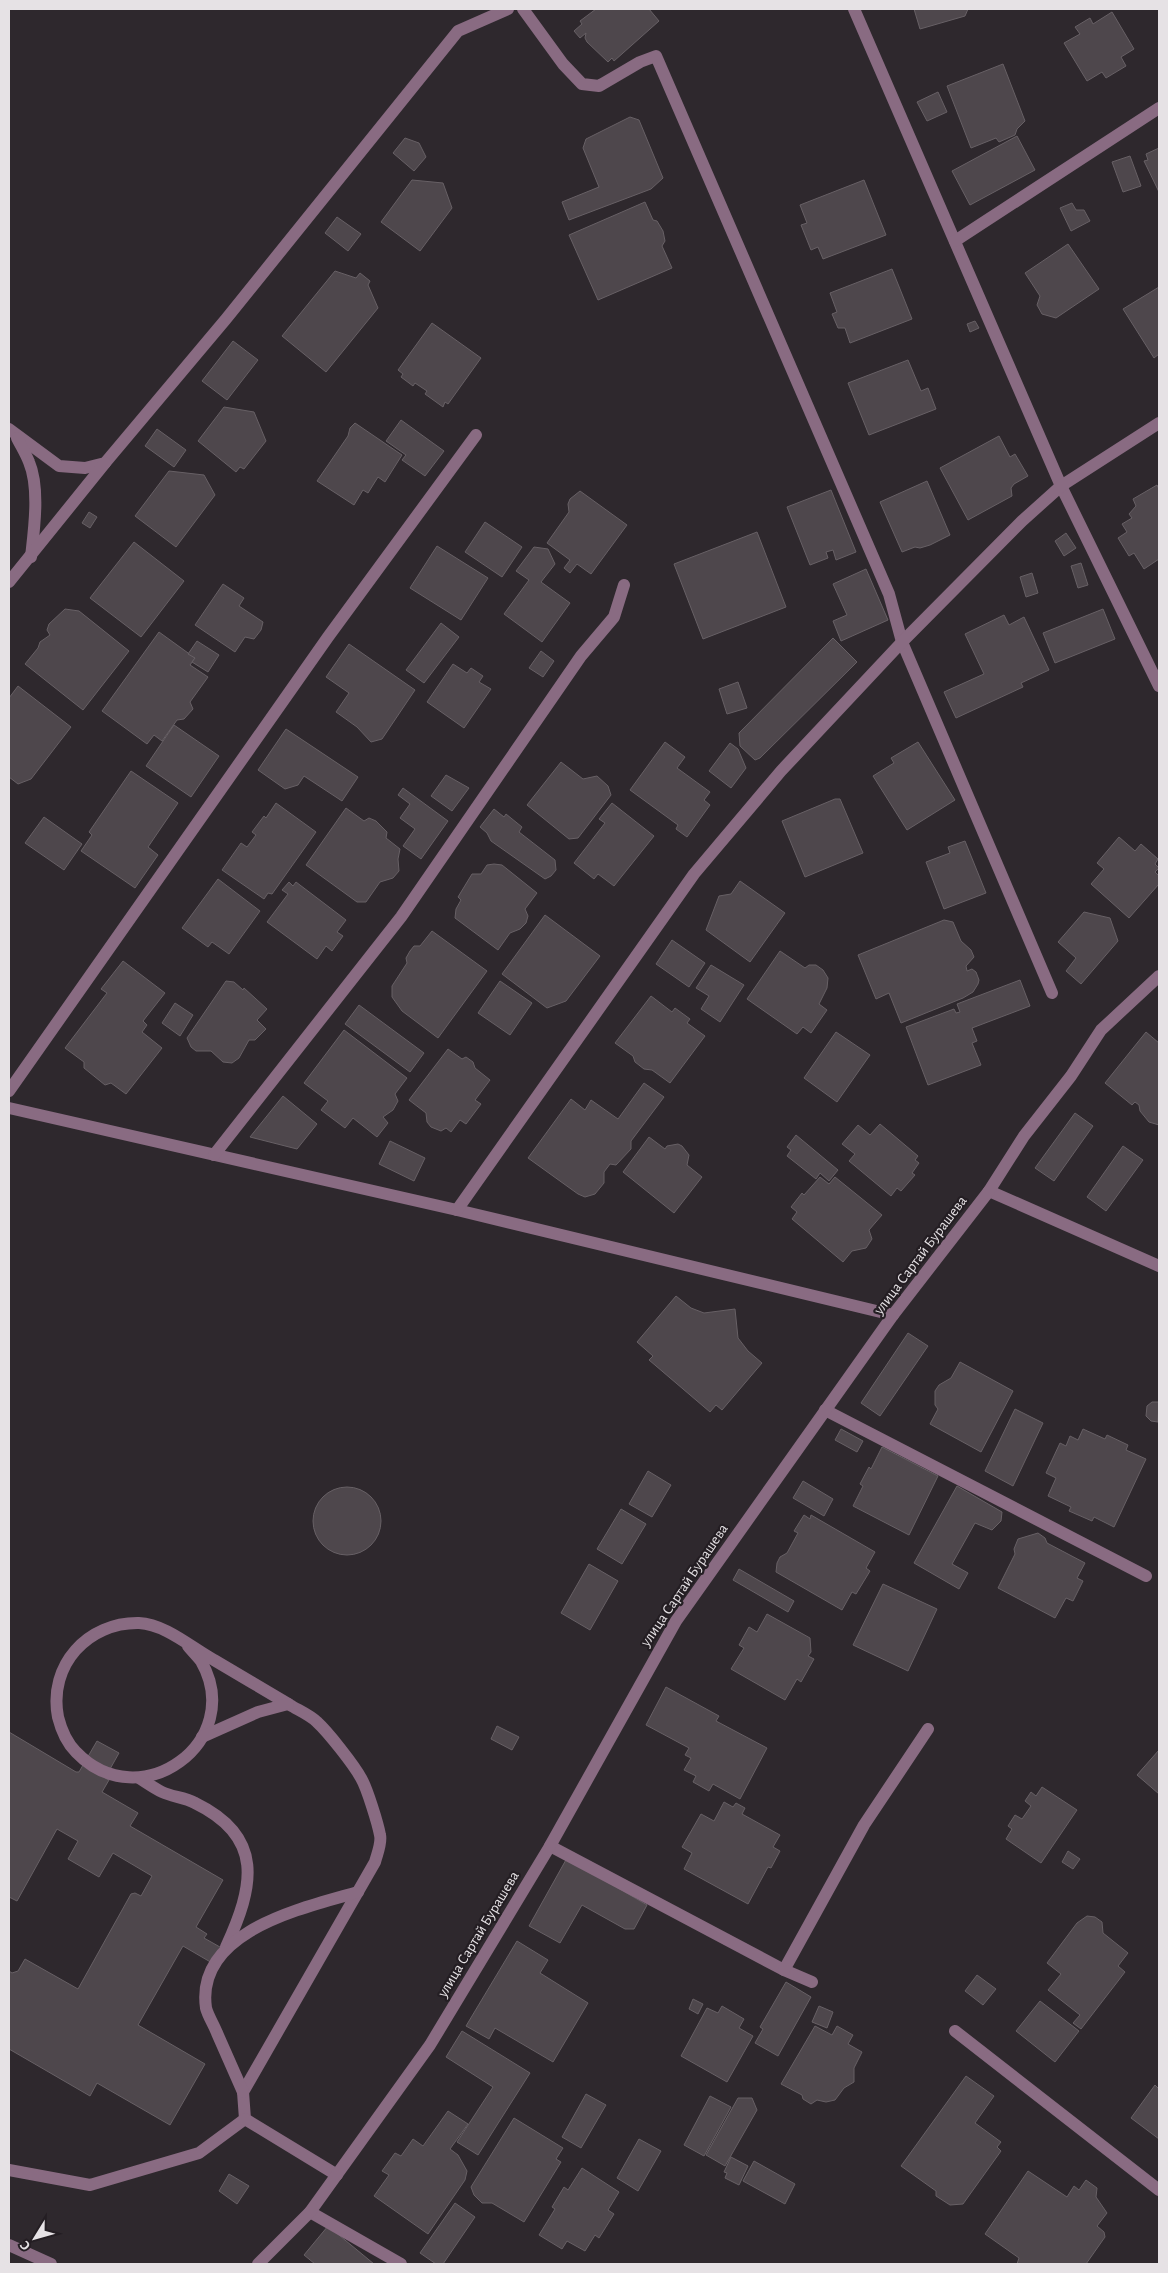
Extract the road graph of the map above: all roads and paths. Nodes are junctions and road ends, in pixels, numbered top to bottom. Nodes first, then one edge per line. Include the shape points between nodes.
1 (508, 9) edge
2 (524, 9) edge
3 (854, 9) edge
4 (1159, 108) edge
5 (956, 240) junction
6 (1159, 422) edge
7 (11, 431) edge
8 (476, 435) dead end
9 (105, 463) junction
10 (1061, 486) junction
11 (30, 557) junction
12 (9, 582) edge
13 (624, 585) dead end
14 (902, 642) junction
15 (1159, 686) edge
16 (1159, 976) edge
17 (1052, 993) dead end
18 (9, 1090) edge
19 (9, 1108) edge
20 (214, 1155) junction
21 (989, 1191) junction
22 (456, 1210) junction
23 (1159, 1266) edge
24 (893, 1315) junction
25 (825, 1410) junction
26 (1146, 1576) dead end
27 (188, 1646) junction
28 (288, 1704) junction
29 (928, 1729) dead end
30 (202, 1737) junction
31 (139, 1778) junction
32 (550, 1846) junction
33 (358, 1892) junction
34 (226, 1947) junction
35 (784, 1970) junction
36 (812, 1982) dead end
37 (955, 2031) dead end
38 (243, 2092) junction
39 (245, 2119) junction
40 (9, 2170) edge
41 (337, 2175) junction
42 (1159, 2190) edge
43 (310, 2212) junction
44 (9, 2245) edge
45 (51, 2264) edge
46 (258, 2264) edge
47 (401, 2264) edge

1 - 9 street via 458,31 226,319
2 - 14 street via 563,64 582,84 599,86 656,56 889,594
3 - 5 street
4 - 5 street
5 - 10 street
6 - 10 street
7 - 9 street via 59,466 86,468
7 - 11 street via 30,464 34,485
8 - 18 street via 328,637
9 - 11 street
10 - 14 street
10 - 15 street
11 - 12 street
13 - 20 street via 614,618 581,656 401,917
14 - 17 street
14 - 22 street via 781,771 694,874
16 - 21 street, улица Сартай Бурашева via 1101,1030 1071,1076 1024,1136
19 - 20 street
20 - 22 street
21 - 23 street
21 - 24 street, улица Сартай Бурашева
22 - 24 street
24 - 25 street, улица Сартай Бурашева
25 - 26 street
25 - 32 street, улица Сартай Бурашева via 676,1621
27 - 28 street
27 - 30 street via 201,1661 210,1689 209,1718
27 - 31 street via 167,1630 142,1623 115,1625 91,1635 72,1653 59,1676 56,1703 59,1720 75,1751 95,1768 120,1777
28 - 30 street via 258,1712
28 - 33 street via 316,1720 362,1779 381,1837 375,1862
29 - 35 street via 864,1825
30 - 31 street via 176,1766
31 - 34 street via 163,1792 194,1802 226,1823 243,1843 248,1860 247,1879
32 - 35 street
32 - 41 street, улица Сартай Бурашева via 430,2045
33 - 34 street via 301,1908 261,1925
33 - 38 street
34 - 38 street via 208,1978 206,2009
35 - 36 street
37 - 42 street
38 - 39 street
39 - 40 street via 199,2154 90,2185
39 - 41 street
41 - 43 street, улица Сартай Бурашева
43 - 46 street, улица Сартай Бурашева
43 - 47 street
44 - 45 street

